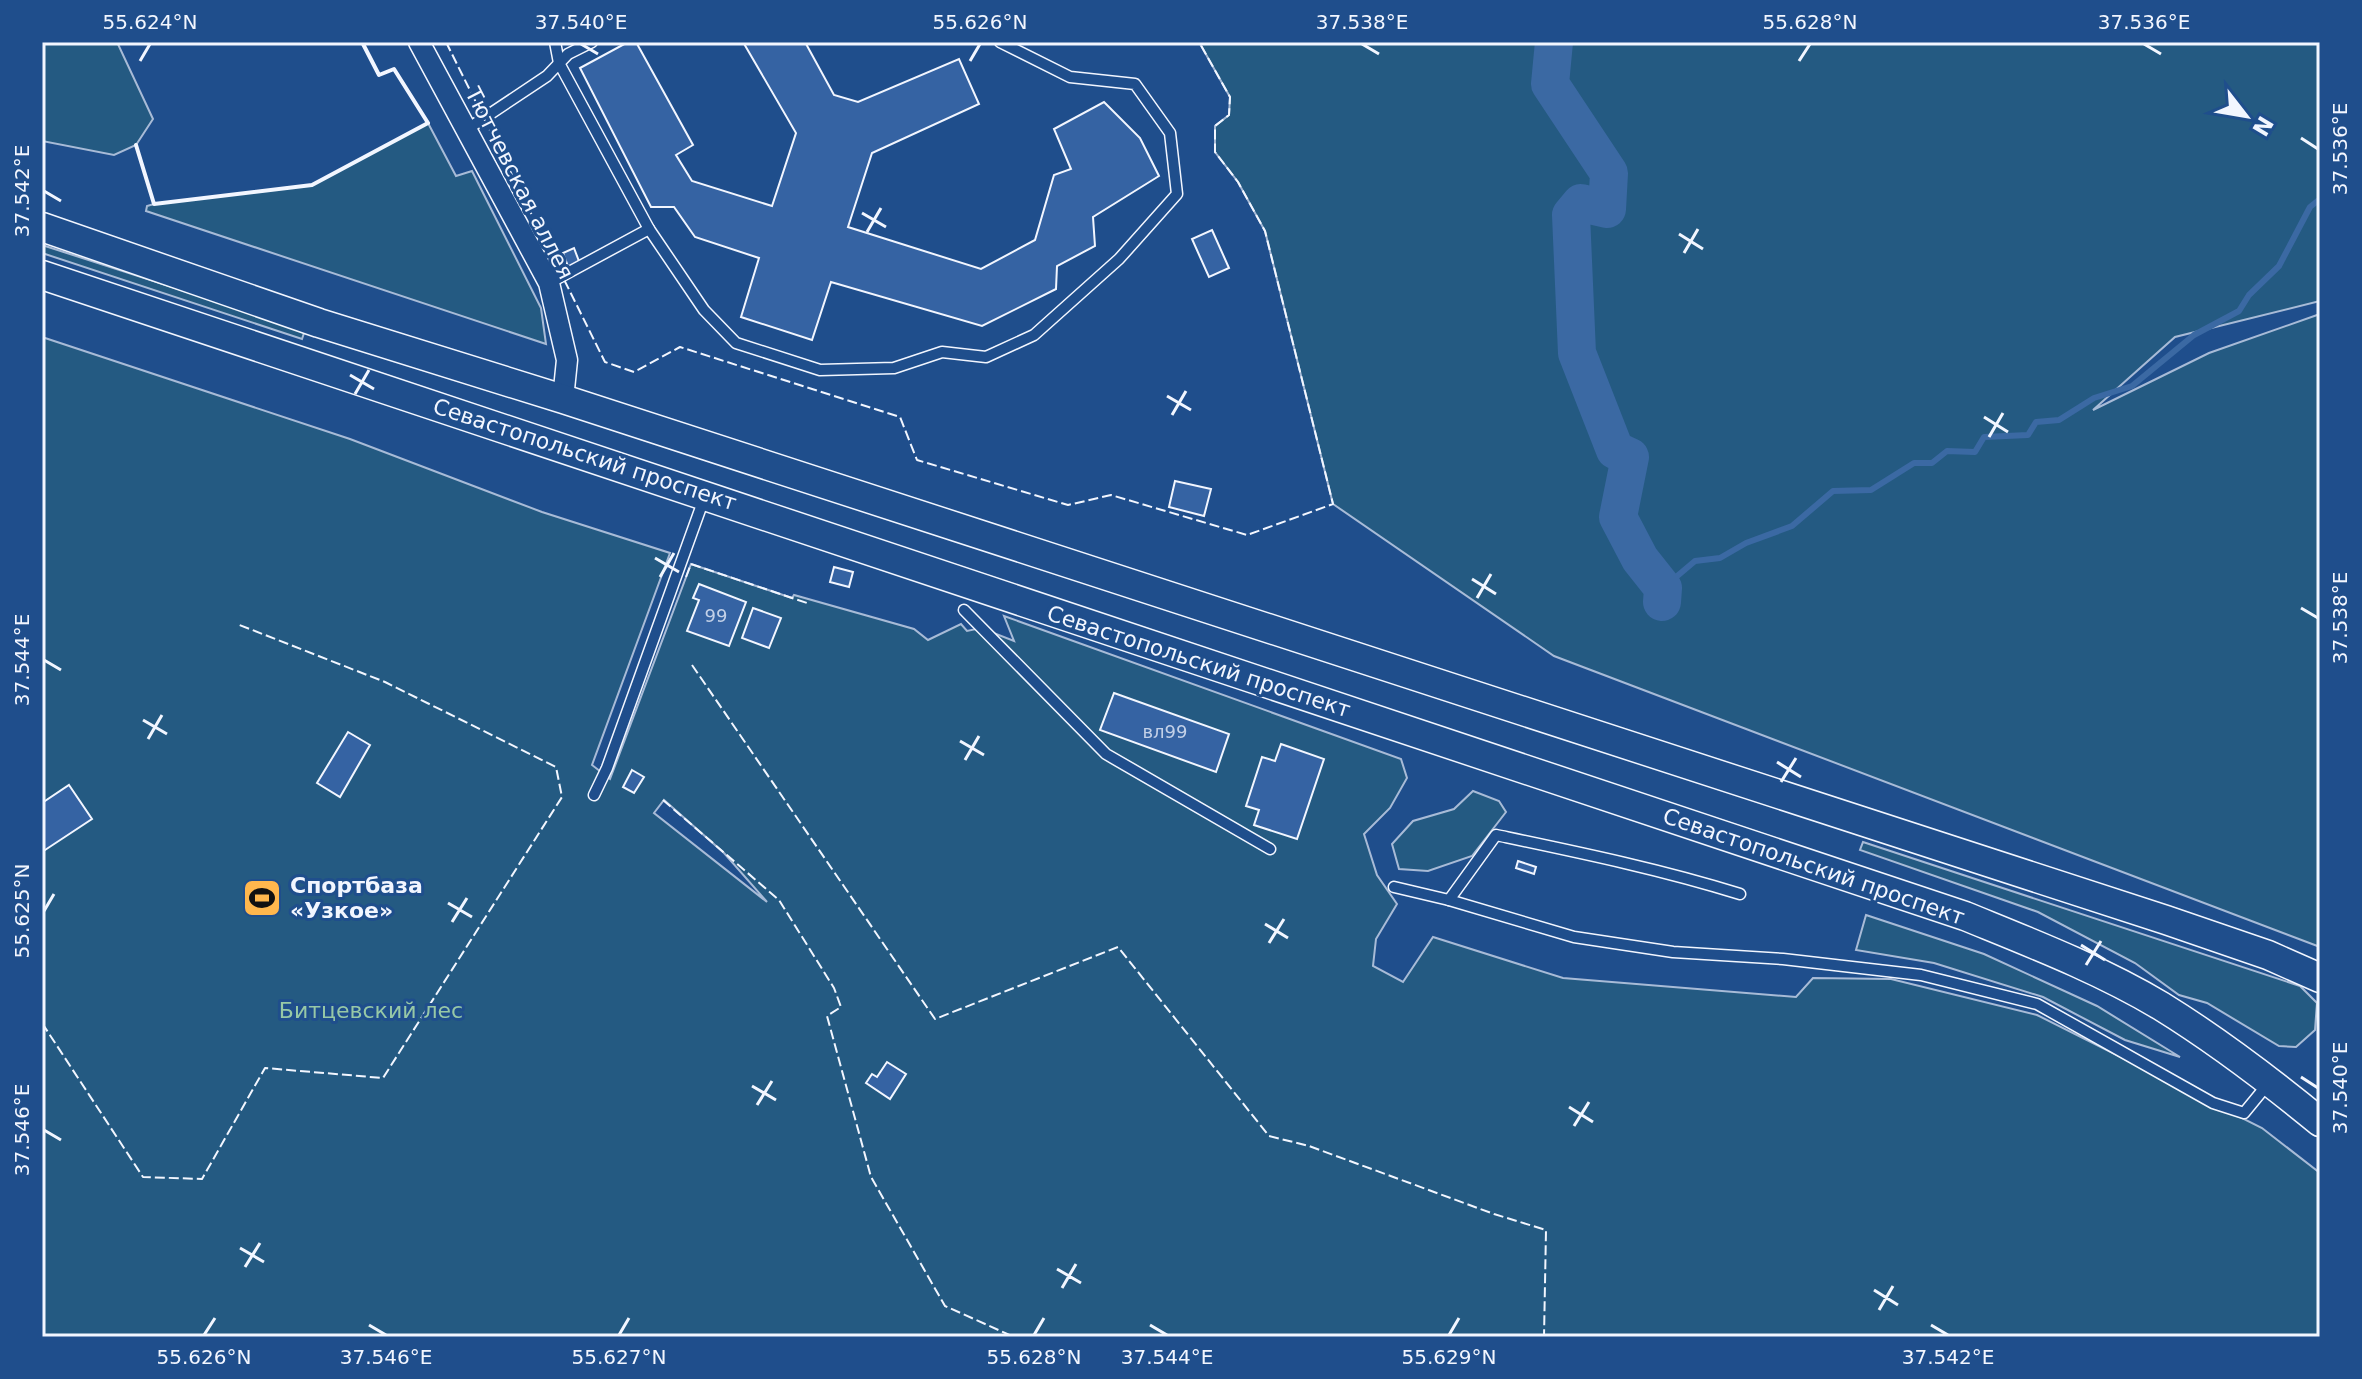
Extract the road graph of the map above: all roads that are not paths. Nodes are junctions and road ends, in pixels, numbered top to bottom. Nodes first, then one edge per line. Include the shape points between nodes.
1 (419, 42) edge
2 (555, 42) edge
3 (592, 42) edge
4 (1000, 42) edge
5 (559, 63) junction
6 (466, 130) junction
7 (42, 227) edge
8 (649, 229) junction
9 (42, 275) edge
10 (549, 283) junction
11 (563, 399) junction
12 (706, 495) junction
13 (964, 610) dead end
14 (594, 795) dead end
15 (1270, 849) dead end
16 (1394, 887) dead end
17 (1740, 894) dead end
18 (1449, 900) junction
19 (2320, 978) edge
20 (2269, 1082) junction
21 (2320, 1122) edge

1 - 6 street, Тютчевская аллея
2 - 5 lane
3 - 5 lane
4 - 8 lane via 1070,77 1135,84 1170,133 1177,194 1119,259 1034,335 986,357 942,352 894,368 820,370 736,343 704,310
5 - 6 lane
5 - 8 lane
6 - 10 street, Тютчевская аллея
7 - 11 main road, Севастопольский проспект via 319,323
8 - 10 lane
9 - 12 main road, Севастопольский проспект
10 - 11 street, Тютчевская аллея via 567,360
11 - 19 main road, Севастопольский проспект via 2166,920
12 - 14 lane
12 - 20 main road, Севастопольский проспект via 1965,916 2073,961 2160,1006
13 - 15 lane via 1106,754
16 - 18 lane
17 - 18 lane via 1496,835
18 - 20 lane via 1574,937 1673,952 1921,975 2037,1004 2213,1103 2244,1113
20 - 21 main road, Севастопольский проспект

